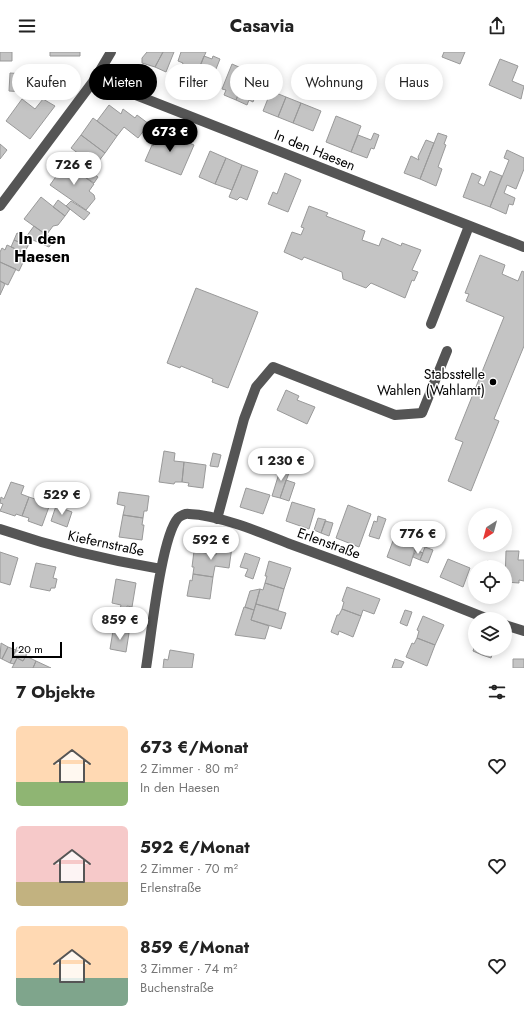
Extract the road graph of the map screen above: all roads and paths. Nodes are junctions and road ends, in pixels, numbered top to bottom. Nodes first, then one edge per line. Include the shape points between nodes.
1 (111, 52) edge
2 (104, 64) edge
3 (89, 87) edge
4 (148, 100) edge
5 (0, 206) edge
6 (469, 226) junction
7 (524, 247) edge
8 (431, 324) dead end
9 (447, 350) dead end
10 (217, 519) junction
11 (0, 528) edge
12 (161, 569) junction
13 (470, 612) edge
14 (512, 627) edge
15 (524, 631) edge
16 (146, 668) edge

1 - 2 street
3 - 5 street
4 - 6 street, In den Haesen
6 - 7 street, In den Haesen
6 - 8 street
9 - 10 street via 422,413 395,415 273,367 256,387 244,419
10 - 12 street, Erlenstraße via 188,513 179,517 172,527
10 - 13 street, Erlenstraße
11 - 12 street, Kiefernstraße via 44,544
12 - 16 street
14 - 15 street

